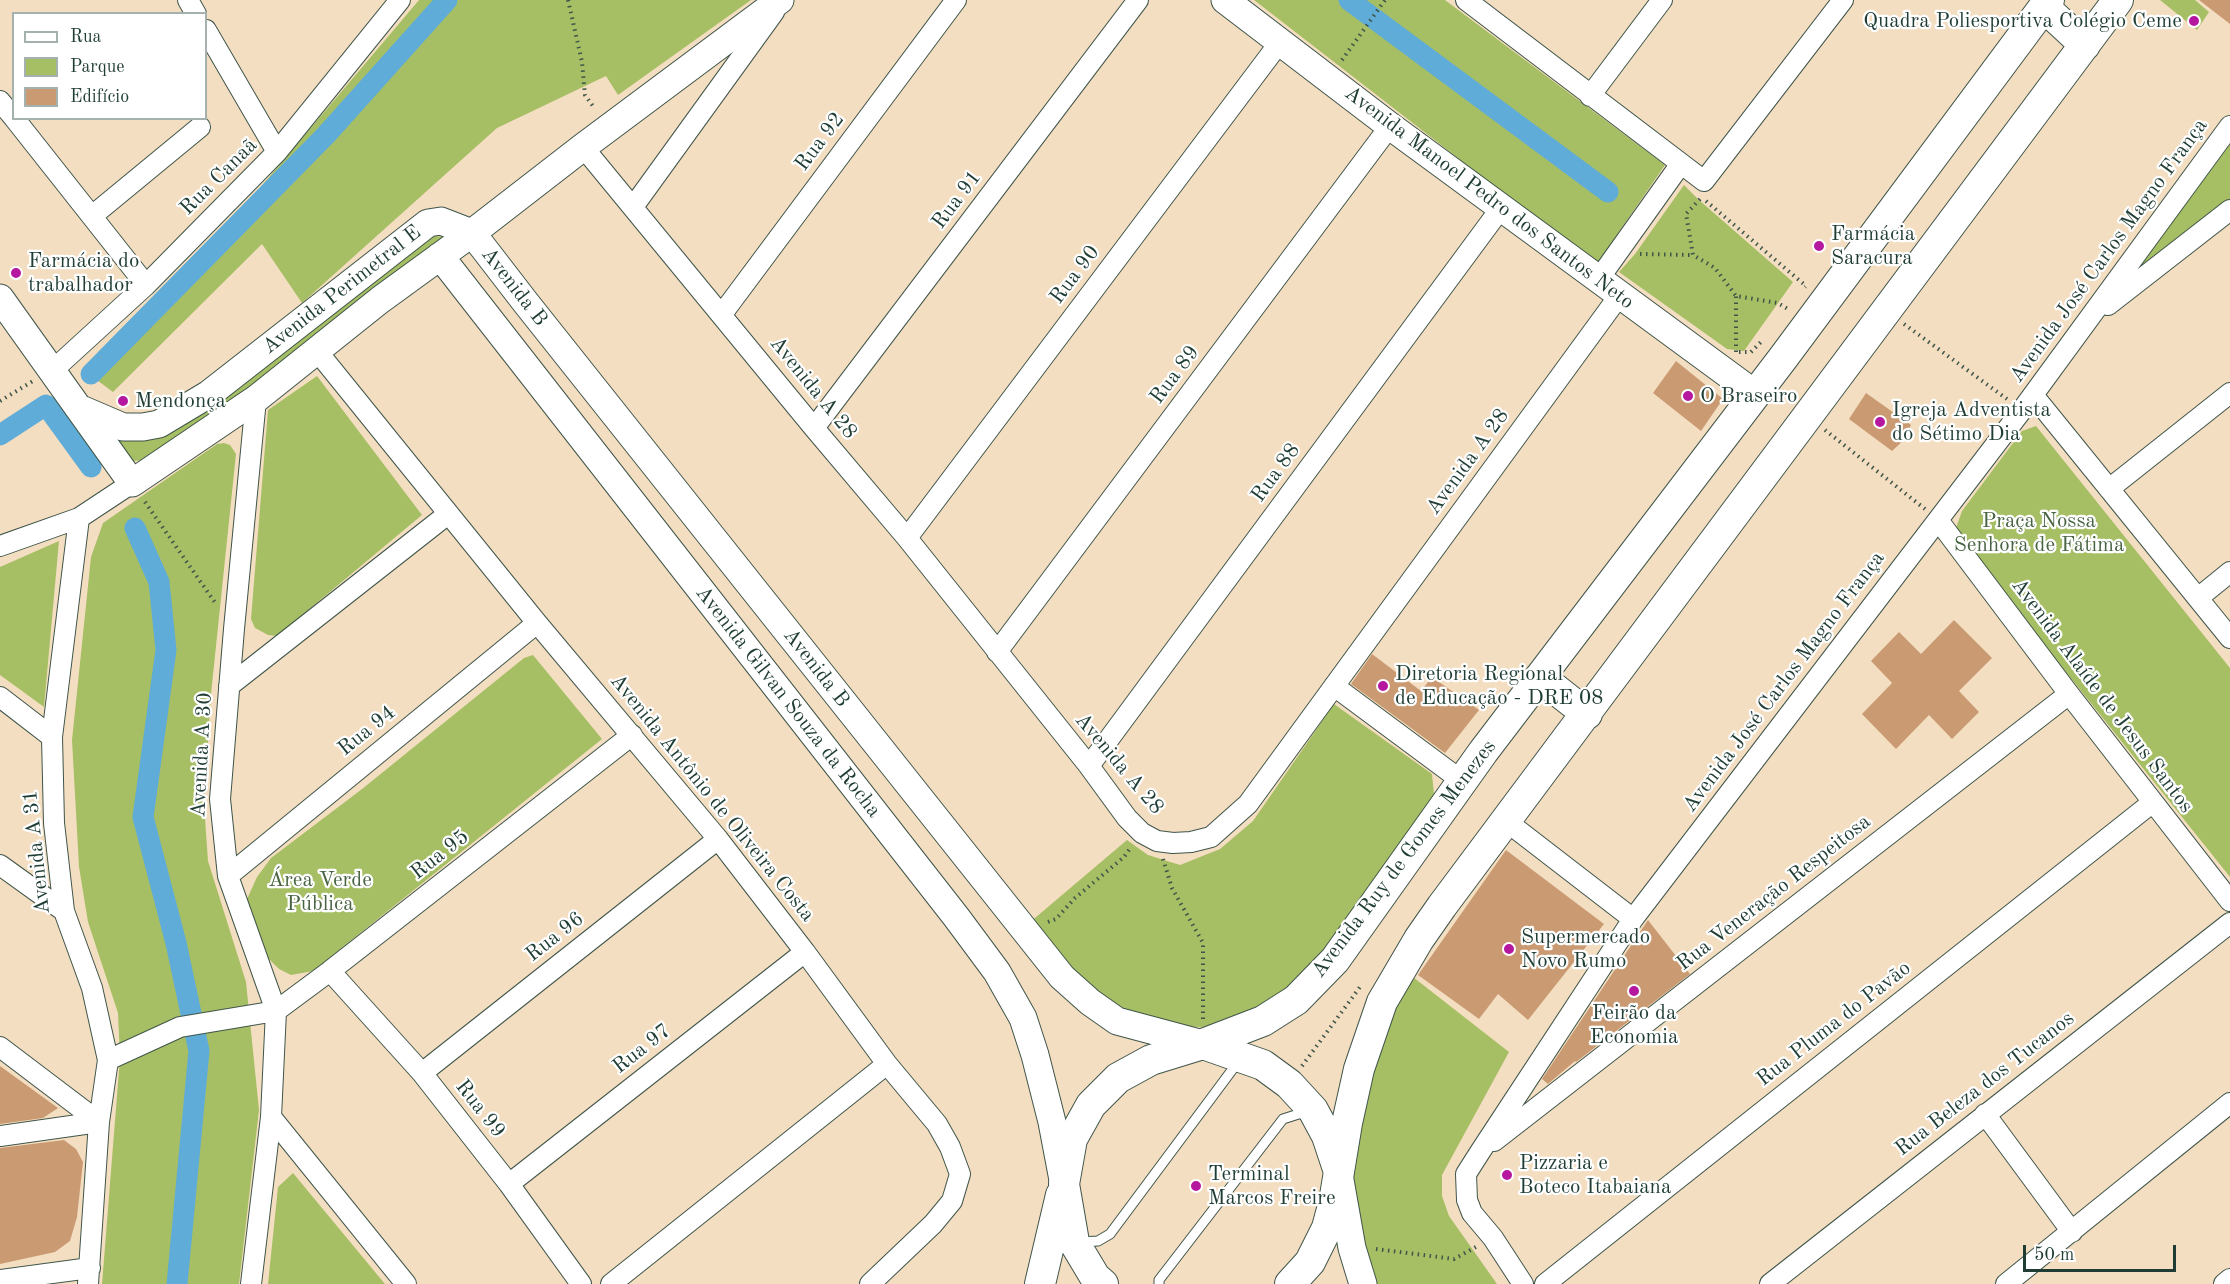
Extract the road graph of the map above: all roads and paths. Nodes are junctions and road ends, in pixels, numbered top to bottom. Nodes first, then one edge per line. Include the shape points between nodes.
1 (400, 0) edge
2 (568, 0) edge
3 (782, 0) edge
4 (956, 0) edge
5 (1138, 0) edge
6 (1225, 0) edge
7 (1385, 0) edge
8 (1662, 0) edge
9 (1843, 0) edge
10 (2118, 0) edge
11 (1477, 3) edge
12 (2046, 3) edge
13 (207, 32) edge
14 (1280, 42) junction
15 (2085, 45) junction
16 (1346, 55) dead end
17 (1590, 96) junction
18 (0, 101) edge
19 (12, 116) edge
20 (16, 120) edge
21 (1390, 126) junction
22 (2230, 126) edge
23 (200, 127) dead end
24 (609, 130) junction
25 (583, 147) junction
26 (277, 152) junction
27 (1677, 169) junction
28 (1701, 197) junction
29 (633, 207) junction
30 (1501, 208) junction
31 (2230, 210) edge
32 (92, 216) junction
33 (472, 233) junction
34 (1693, 255) junction
35 (440, 256) junction
36 (1616, 257) junction
37 (1794, 276) dead end
38 (146, 285) junction
39 (1609, 288) junction
40 (1736, 296) junction
41 (0, 298) edge
42 (1788, 309) dead end
43 (1886, 311) junction
44 (722, 314) junction
45 (2089, 320) junction
46 (1763, 340) dead end
47 (317, 351) junction
48 (52, 370) junction
49 (2230, 393) edge
50 (1755, 394) junction
51 (256, 399) junction
52 (0, 401) edge
53 (2028, 403) junction
54 (81, 409) junction
55 (1808, 417) junction
56 (814, 428) junction
57 (132, 483) junction
58 (2109, 489) junction
59 (447, 513) junction
60 (79, 518) junction
61 (1938, 520) junction
62 (907, 538) junction
63 (0, 546) edge
64 (2230, 572) edge
65 (2198, 598) junction
66 (537, 623) junction
67 (234, 629) junction
68 (2230, 638) edge
69 (997, 652) junction
70 (1540, 676) junction
71 (229, 686) junction
72 (1334, 686) junction
73 (2069, 694) junction
74 (0, 697) edge
75 (1587, 714) junction
76 (632, 735) junction
77 (52, 737) junction
78 (1089, 766) junction
79 (1462, 781) junction
80 (2153, 802) junction
81 (1506, 821) junction
82 (1150, 837) junction
83 (718, 838) junction
84 (0, 866) edge
85 (228, 876) junction
86 (2230, 900) edge
87 (64, 911) junction
88 (1633, 919) junction
89 (2230, 923) edge
90 (1025, 932) junction
91 (805, 952) junction
92 (330, 971) junction
93 (276, 1011) junction
94 (1203, 1044) junction
95 (0, 1047) edge
96 (1241, 1057) junction
97 (108, 1059) junction
98 (887, 1064) junction
99 (422, 1073) junction
100 (2230, 1104) edge
101 (1314, 1110) junction
102 (1985, 1114) junction
103 (271, 1117) junction
104 (99, 1122) junction
105 (0, 1136) edge
106 (1480, 1152) junction
107 (1339, 1172) junction
108 (509, 1184) junction
109 (1064, 1184) junction
110 (2072, 1232) junction
111 (1493, 1238) junction
112 (1074, 1242) junction
113 (1352, 1248) junction
114 (89, 1276) edge
115 (2230, 1279) edge
116 (0, 1280) edge
117 (2014, 1282) edge
118 (251, 1284) edge
119 (406, 1284) edge
120 (581, 1284) edge
121 (611, 1284) edge
122 (870, 1284) edge
123 (1040, 1284) edge
124 (1103, 1284) edge
125 (1159, 1284) edge
126 (1290, 1284) edge
127 (1363, 1284) edge
128 (1523, 1284) edge
129 (1545, 1284) edge
130 (1770, 1284) edge
131 (2224, 1284) edge

1 - 26 street, Rua Canaã
2 - 24 path via 585,95
3 - 24 street
3 - 29 street
4 - 44 street, Rua 92
5 - 56 street, Rua 91
6 - 14 street, Avenida Manoel Pedro dos Santos Neto
7 - 16 path
8 - 17 street
9 - 27 street via 1704,182
10 - 15 main road
11 - 17 street
12 - 15 main road
12 - 50 main road, Avenida Ruy de Gomes Menezes
13 - 26 street
14 - 21 street, Avenida Manoel Pedro dos Santos Neto
14 - 62 street, Rua 90
15 - 43 main road
17 - 27 street
18 - 19 street
20 - 32 street
21 - 30 street, Avenida Manoel Pedro dos Santos Neto
21 - 69 street, Rua 89
22 - 45 street, Avenida José Carlos Magno França
23 - 32 street
24 - 25 street
25 - 29 street, Avenida A 28
25 - 33 street
26 - 38 street, Rua Canaã
27 - 28 path
27 - 36 street, Avenida A 28
28 - 34 path via 1686,214
28 - 37 path
29 - 44 street, Avenida A 28
30 - 39 street, Avenida Manoel Pedro dos Santos Neto
30 - 78 street, Rua 88
31 - 45 street
32 - 38 street
33 - 35 street, Avenida Perimetral E
33 - 54 street, Avenida Perimetral E via 441,221 428,223 209,394 159,424 123,427
33 - 90 street, Avenida B
34 - 36 path
34 - 40 path via 1715,268
35 - 47 street, Avenida Perimetral E
35 - 109 street, Avenida Gilvan Souza da Rocha via 997,972 1023,1018 1035,1055
36 - 39 street, Avenida A 28
38 - 48 street, Rua Canaã
39 - 50 street, Avenida Manoel Pedro dos Santos Neto
39 - 72 street, Avenida A 28
40 - 42 path via 1778,303
40 - 46 path via 1736,352 1751,352
41 - 48 street
43 - 53 path
43 - 55 main road
44 - 56 street, Avenida A 28
45 - 53 street, Avenida José Carlos Magno França
47 - 51 street, Avenida Perimetral E
47 - 59 street, Avenida Antônio de Oliveira Costa
48 - 52 path
48 - 54 street
49 - 58 street
50 - 70 main road, Avenida Ruy de Gomes Menezes
51 - 57 street, Avenida Perimetral E
51 - 67 street, Avenida A 30
53 - 58 street
53 - 61 street, Avenida José Carlos Magno França
54 - 57 street
55 - 61 path
55 - 75 main road
56 - 62 street, Avenida A 28
57 - 60 street, Avenida Perimetral E
57 - 67 path
58 - 65 street
59 - 66 street, Avenida Antônio de Oliveira Costa
59 - 71 street
60 - 63 street, Avenida Perimetral E
60 - 77 street, Avenida A 31
61 - 73 street, Avenida Alaíde de Jesus Santos
61 - 88 street, Avenida José Carlos Magno França
62 - 69 street, Avenida A 28
64 - 65 street
65 - 68 street
66 - 76 street, Avenida Antônio de Oliveira Costa
66 - 85 street, Rua 94
67 - 71 street, Avenida A 30
69 - 78 street, Avenida A 28
70 - 75 main road
70 - 79 main road, Avenida Ruy de Gomes Menezes
71 - 85 street, Avenida A 30 via 220,799
72 - 79 street
72 - 82 street, Avenida A 28 via 1248,804 1222,829 1211,837 1191,842 1173,843
73 - 80 street, Avenida Alaíde de Jesus Santos
73 - 106 street, Rua Veneração Respeitosa
74 - 77 street
75 - 81 main road
76 - 83 street, Avenida Antônio de Oliveira Costa
76 - 92 street, Rua 95
77 - 87 street, Avenida A 31 via 54,823
78 - 82 street, Avenida A 28 via 1127,818
79 - 94 main road, Avenida Ruy de Gomes Menezes via 1335,960 1296,1000 1263,1021
80 - 86 street, Avenida Alaíde de Jesus Santos
80 - 129 street, Rua Pluma do Pavão
81 - 88 street
81 - 107 main road via 1442,906 1382,1002 1359,1069
82 - 90 path via 1056,918
82 - 94 path via 1172,888 1203,943
83 - 91 street, Avenida Antônio de Oliveira Costa
83 - 99 street, Rua 96
84 - 87 street
85 - 93 street, Avenida A 30
87 - 97 street, Avenida A 31 via 92,988
88 - 106 street, Avenida José Carlos Magno França
89 - 102 street, Rua Beleza dos Tucanos
90 - 94 street, Avenida B via 1062,977 1117,1021
91 - 98 street, Avenida Antônio de Oliveira Costa
91 - 108 street, Rua 97
92 - 93 street, Rua 95
92 - 99 street, Rua 99
93 - 97 street via 180,1026
93 - 103 street, Avenida A 30
94 - 96 main road
94 - 109 main road, Avenida Ruy de Gomes Menezes via 1151,1060 1118,1078 1091,1105 1072,1139
95 - 104 street
96 - 101 main road via 1282,1077
96 - 112 lane via 1110,1234 1098,1241
97 - 104 street, Avenida A 31
98 - 121 street
98 - 122 street, Avenida Antônio de Oliveira Costa via 937,1124 960,1174 952,1201
99 - 108 street, Rua 99
100 - 110 street
101 - 107 main road
101 - 125 lane via 1283,1119
102 - 110 street
102 - 130 street, Rua Beleza dos Tucanos
103 - 118 street, Avenida A 30
103 - 119 street
104 - 105 street
104 - 114 street, Avenida A 31
106 - 111 street, Avenida José Carlos Magno França via 1466,1174 1466,1191 1472,1213
107 - 113 street
107 - 126 main road via 1327,1228 1310,1262
108 - 120 street, Rua 99
109 - 112 main road
109 - 123 main road, Avenida Ruy de Gomes Menezes
110 - 117 street
111 - 113 path via 1454,1259
111 - 128 street, Avenida José Carlos Magno França
112 - 124 main road
113 - 127 street
114 - 116 street
115 - 131 street

